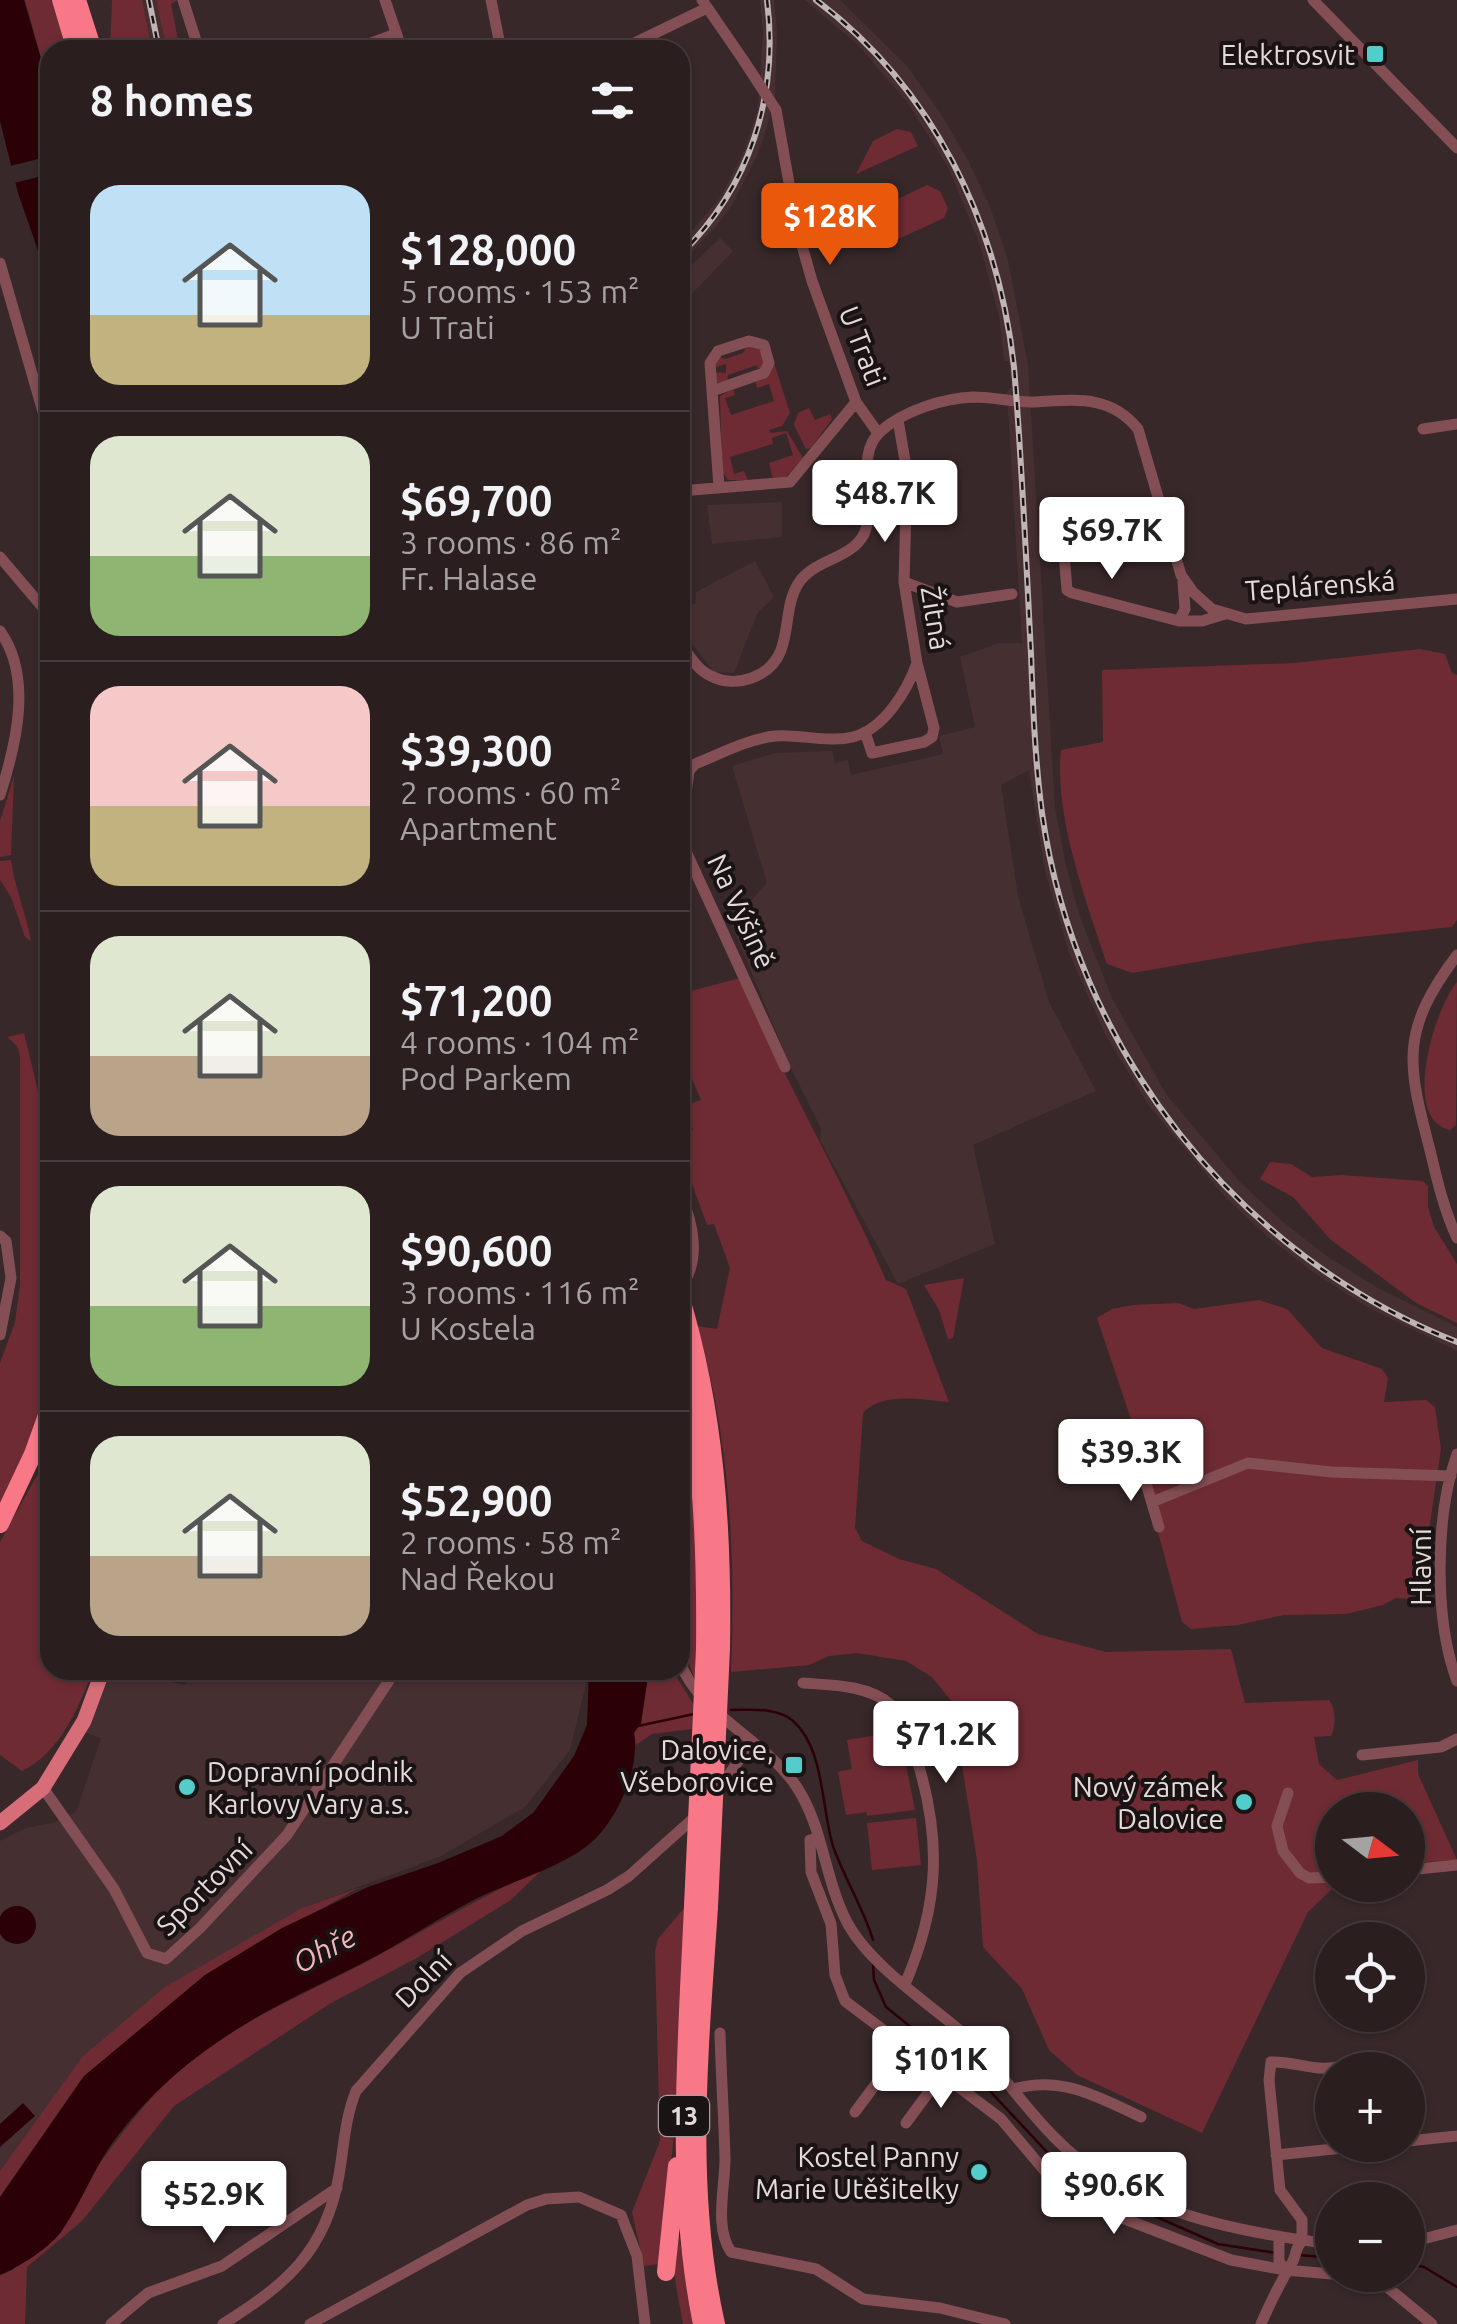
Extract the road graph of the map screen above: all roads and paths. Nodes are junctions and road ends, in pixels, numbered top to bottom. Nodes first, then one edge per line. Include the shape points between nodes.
1 (61, 0) edge
2 (77, 0) edge
3 (183, 0) edge
4 (385, 0) edge
5 (491, 0) edge
6 (1313, 0) edge
7 (704, 4) edge
8 (396, 34) junction
9 (73, 40) edge
10 (90, 40) edge
11 (196, 40) edge
12 (380, 40) edge
13 (398, 40) edge
14 (499, 40) edge
15 (651, 40) edge
16 (1457, 148) edge
17 (0, 263) edge
18 (712, 391) junction
19 (40, 401) edge
20 (856, 402) junction
21 (898, 420) junction
22 (1457, 424) edge
23 (1423, 428) dead end
24 (878, 433) junction
25 (719, 487) junction
26 (690, 490) edge
27 (1062, 529) dead end
28 (0, 557) edge
29 (1182, 575) junction
30 (904, 582) junction
31 (1012, 594) dead end
32 (1457, 599) edge
33 (40, 604) edge
34 (1225, 614) junction
35 (1179, 621) junction
36 (0, 631) edge
37 (690, 656) edge
38 (916, 663) junction
39 (865, 732) junction
40 (690, 766) edge
41 (0, 795) edge
42 (690, 860) edge
43 (1457, 956) edge
44 (785, 1067) dead end
45 (690, 1230) edge
46 (0, 1236) edge
47 (1457, 1238) edge
48 (690, 1272) edge
49 (0, 1335) edge
50 (690, 1393) edge
51 (40, 1435) edge
52 (1457, 1454) edge
53 (40, 1460) edge
54 (1142, 1470) dead end
55 (1451, 1476) junction
56 (1152, 1502) junction
57 (0, 1526) edge
58 (1158, 1526) dead end
59 (99, 1680) edge
60 (389, 1680) edge
61 (690, 1680) edge
62 (1457, 1680) edge
63 (803, 1683) dead end
64 (1457, 1739) edge
65 (752, 1741) junction
66 (1362, 1755) dead end
67 (43, 1788) junction
68 (1288, 1793) dead end
69 (0, 1823) edge
70 (814, 1839) junction
71 (1457, 1865) edge
72 (1425, 1868) edge
73 (1315, 1878) edge
74 (702, 1907) junction
75 (905, 1984) junction
76 (720, 2033) dead end
77 (905, 2046) junction
78 (1315, 2067) edge
79 (942, 2074) junction
80 (1014, 2090) junction
81 (684, 2106) junction
82 (855, 2112) dead end
83 (1141, 2117) dead end
84 (906, 2123) dead end
85 (1457, 2136) edge
86 (1425, 2139) edge
87 (1315, 2151) edge
88 (1276, 2155) junction
89 (337, 2188) junction
90 (1457, 2230) edge
91 (1425, 2238) edge
92 (1280, 2242) junction
93 (1299, 2244) junction
94 (1315, 2244) edge
95 (1286, 2264) junction
96 (1315, 2270) edge
97 (666, 2272) dead end
98 (1393, 2292) edge
99 (111, 2324) edge
100 (223, 2324) edge
101 (310, 2324) edge
102 (645, 2324) edge
103 (702, 2324) edge
104 (716, 2324) edge
105 (1004, 2324) edge
106 (1261, 2324) edge
107 (1432, 2324) edge

1 - 9 highway
2 - 10 highway
3 - 11 street
4 - 8 street
5 - 14 street
6 - 16 street
7 - 15 street
7 - 20 street, U Trati, bridge via 776,110 797,228
8 - 12 street
8 - 13 street
17 - 19 street
18 - 18 street via 764,373 769,363 761,342 749,340 713,355
18 - 25 street
20 - 24 street, U Trati
20 - 25 street via 790,482
21 - 24 street, Teplárenská
21 - 29 street, Teplárenská via 974,397 1111,405 1138,430
21 - 30 street, Žitná via 907,472
22 - 23 street
24 - 37 street via 869,454 864,533 800,581 776,662 753,678 722,680
25 - 26 street
27 - 35 street via 1067,590
28 - 33 street
29 - 34 street, Teplárenská via 1202,601
29 - 35 street via 1186,599
30 - 31 street via 956,602
30 - 38 street, Žitná
32 - 34 street, Teplárenská via 1246,619
34 - 35 street
36 - 41 street via 14,657 19,694
38 - 39 street via 894,706
38 - 39 street, Žitná via 932,737 872,753
39 - 40 street, Na Výšině via 773,736
42 - 44 street, Na Výšině
43 - 47 street via 1430,992 1411,1064
45 - 48 street
46 - 49 street via 11,1278
50 - 74 highway, 13, bridge via 713,1648
51 - 57 highway
52 - 55 street, Hlavní
53 - 57 highway
54 - 56 street
55 - 56 street via 1248,1463
55 - 62 street, Hlavní via 1441,1572
56 - 58 street
59 - 67 main road via 84,1722
60 - 67 street, Sportovní via 281,1843 166,1959 147,1952 114,1889
61 - 65 street
63 - 75 street via 872,1693 904,1721 936,1844 934,1882
64 - 66 street
65 - 70 street via 797,1786
65 - 89 street, Dolní via 720,1788 653,1857 607,1890 522,1932 460,1973 433,2002 356,2090
67 - 69 main road
68 - 73 street via 1277,1826 1283,1850 1300,1874
70 - 75 street via 849,1926
70 - 77 street via 811,1872 831,1924 838,1986 852,2008
71 - 72 street
74 - 81 highway, 13
74 - 104 highway, 13 via 696,2105
75 - 80 street
76 - 105 street via 722,2210 731,2252 816,2269 863,2299
77 - 79 street
77 - 82 street
78 - 88 street via 1270,2062
79 - 84 street
79 - 95 street via 1011,2128 1050,2176 1099,2209 1231,2260
80 - 83 street via 1032,2084 1076,2087
80 - 92 street via 1054,2138 1101,2175 1191,2217
81 - 97 highway
81 - 103 highway, 13 via 688,2221
85 - 86 street
87 - 88 street
88 - 93 street via 1280,2190 1302,2220
89 - 99 street via 222,2266 148,2293
89 - 100 street, Dolní via 298,2268
90 - 91 street
92 - 93 street
92 - 95 street
93 - 94 street
93 - 95 street
95 - 96 street
95 - 106 street
98 - 107 street
101 - 102 street via 527,2205 579,2198 620,2215 637,2256

